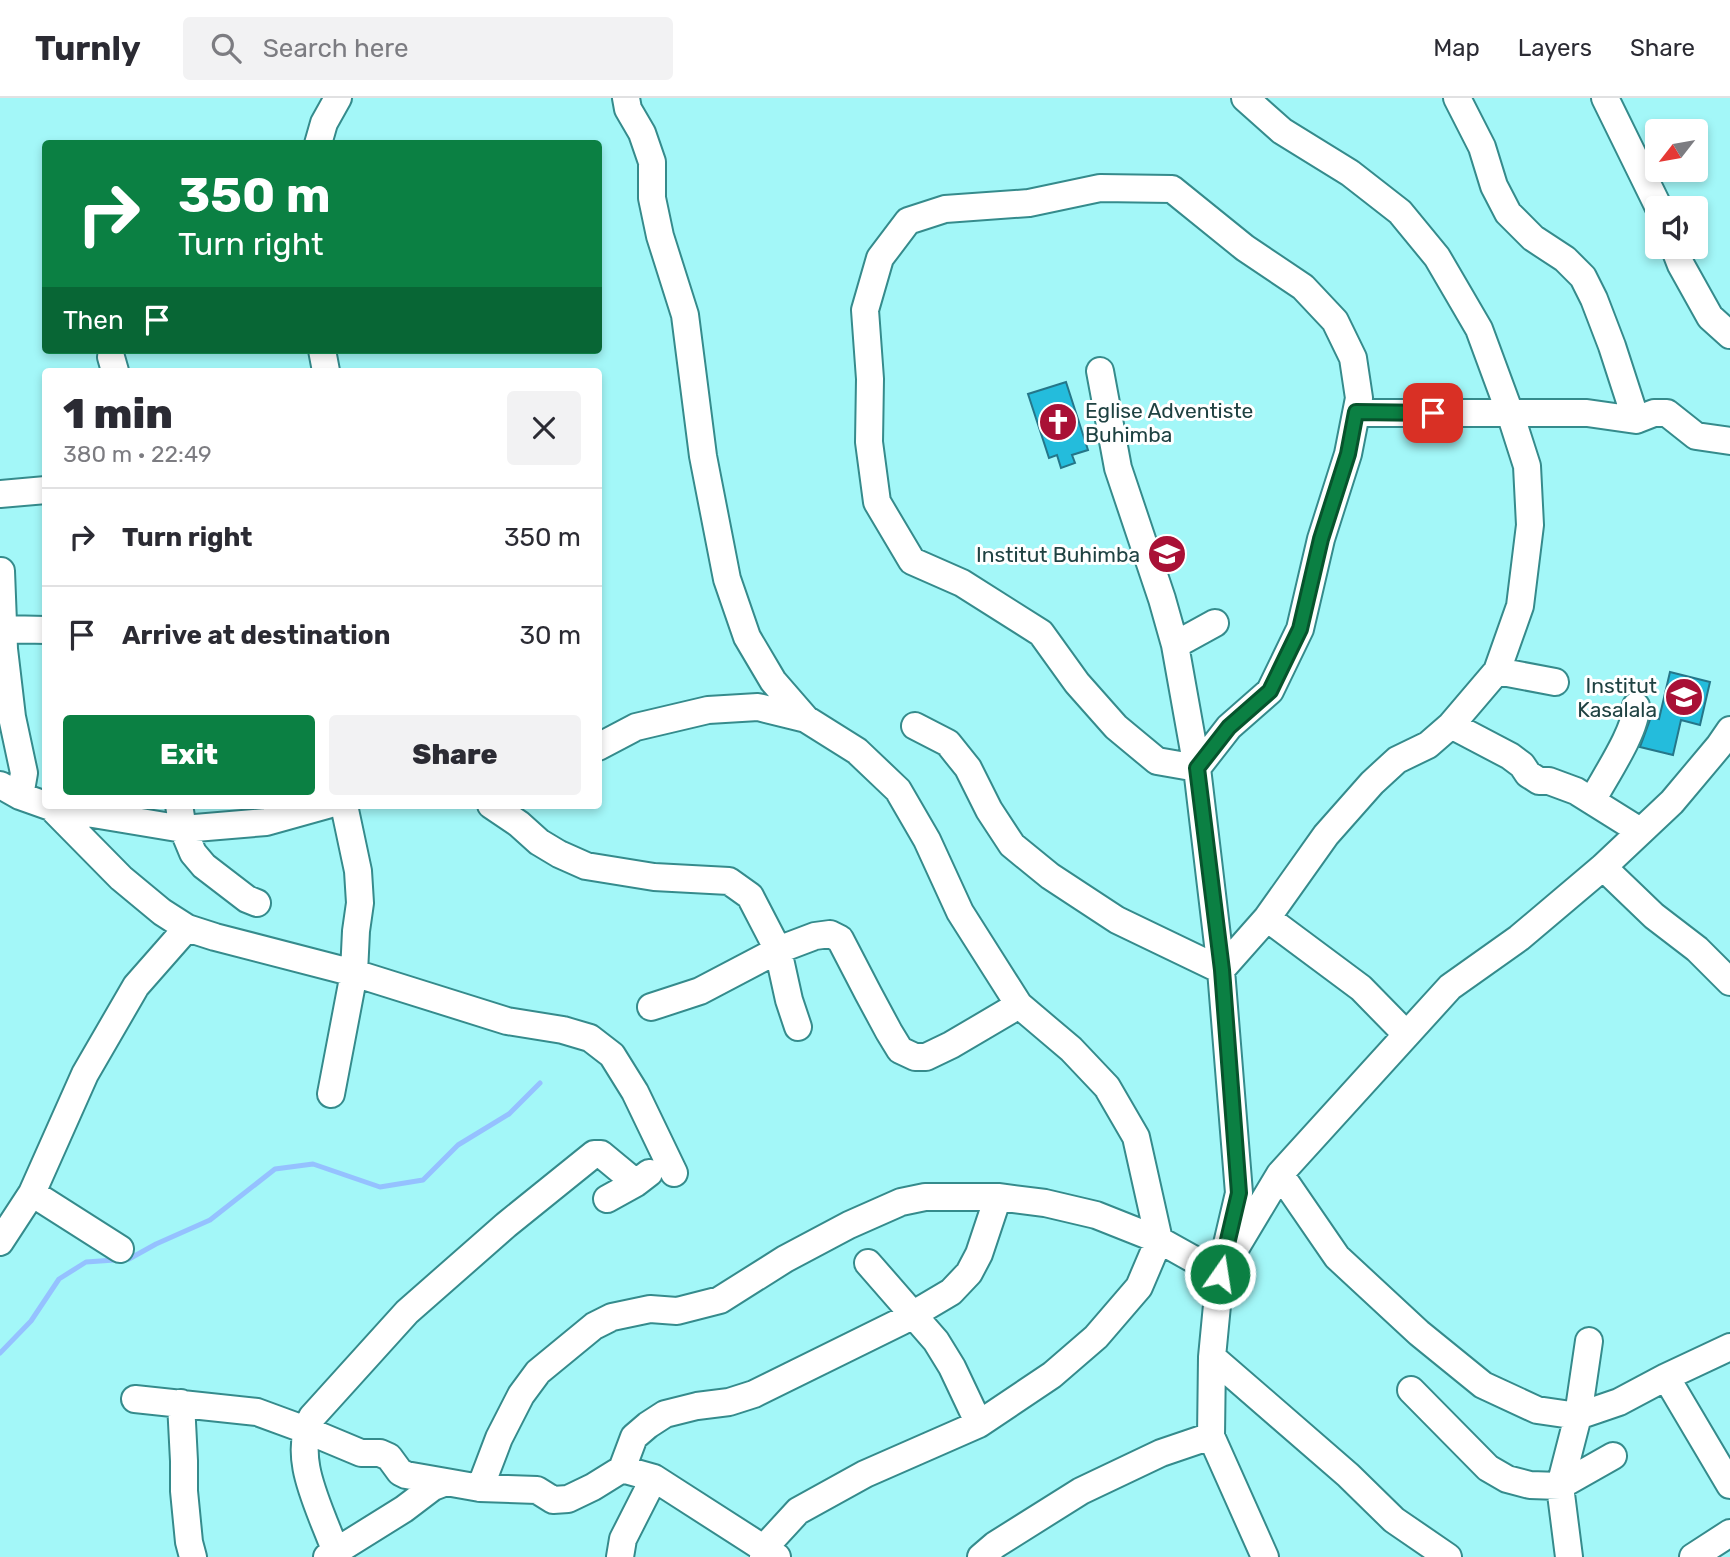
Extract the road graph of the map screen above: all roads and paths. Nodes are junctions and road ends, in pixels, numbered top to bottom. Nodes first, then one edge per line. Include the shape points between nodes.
1 (338, 98) edge
2 (626, 98) edge
3 (1245, 98) edge
4 (1457, 98) edge
5 (1605, 98) edge
6 (319, 140) edge
7 (1653, 196) edge
8 (1679, 259) edge
9 (1730, 335) edge
10 (1100, 370) dead end
11 (1356, 412) junction
12 (1510, 413) junction
13 (1636, 420) junction
14 (1730, 441) edge
15 (42, 490) edge
16 (0, 494) edge
17 (1, 571) edge
18 (1214, 623) dead end
19 (3, 629) junction
20 (42, 631) edge
21 (1175, 645) junction
22 (1497, 671) junction
23 (1555, 682) dead end
24 (1636, 706) dead end
25 (806, 719) junction
26 (1451, 725) junction
27 (915, 726) dead end
28 (1730, 730) edge
29 (602, 745) edge
30 (1197, 768) junction
31 (10, 790) edge
32 (1592, 801) junction
33 (42, 803) edge
34 (53, 809) edge
35 (77, 809) edge
36 (313, 809) edge
37 (345, 809) edge
38 (497, 809) edge
39 (181, 817) edge
40 (1640, 831) junction
41 (1603, 867) junction
42 (257, 903) dead end
43 (1267, 918) junction
44 (187, 928) junction
45 (778, 950) junction
46 (1222, 970) junction
47 (354, 973) junction
48 (1730, 982) edge
49 (1019, 1004) junction
50 (651, 1007) dead end
51 (798, 1027) dead end
52 (1406, 1034) junction
53 (331, 1094) dead end
54 (1280, 1174) junction
55 (636, 1183) junction
56 (32, 1193) junction
57 (998, 1197) junction
58 (607, 1199) dead end
59 (1159, 1240) junction
60 (0, 1242) edge
61 (120, 1249) dead end
62 (867, 1263) dead end
63 (1220, 1274) junction
64 (912, 1315) junction
65 (1589, 1340) dead end
66 (1730, 1347) edge
67 (1212, 1357) junction
68 (1666, 1377) junction
69 (1411, 1390) dead end
70 (135, 1399) dead end
71 (181, 1403) junction
72 (1578, 1416) junction
73 (979, 1424) junction
74 (306, 1430) junction
75 (1211, 1436) junction
76 (1613, 1456) dead end
77 (622, 1469) junction
78 (654, 1478) junction
79 (446, 1482) junction
80 (1560, 1486) junction
81 (1730, 1486) edge
82 (480, 1488) junction
83 (1730, 1533) edge
84 (768, 1554) edge
85 (334, 1555) edge
86 (193, 1557) edge
87 (620, 1557) edge
88 (981, 1557) edge
89 (1265, 1557) edge
90 (1448, 1557) edge
91 (1569, 1557) edge
92 (1693, 1557) edge

1 - 6 street
2 - 25 street via 652,162 652,198 660,236 685,316 703,456 727,579 747,637 773,681
3 - 12 street via 1282,131 1350,173 1400,212 1437,257 1479,329
4 - 13 street via 1508,213 1533,239 1565,258 1583,276
5 - 7 street
8 - 9 street via 1710,317
10 - 21 street via 1118,468
11 - 12 street
11 - 30 street via 1300,629 1270,691 1229,727
11 - 30 street via 1359,398 1353,358 1335,321 1303,287 1245,248 1172,189 1100,188 1029,203 945,209 908,221 880,258 865,310 869,442 877,502 912,561 962,583 1041,633 1116,727 1157,761
12 - 13 street via 1587,413
12 - 22 street via 1527,466 1530,525 1520,606
13 - 14 street via 1667,413 1696,436
15 - 16 street
17 - 19 street
18 - 21 street
19 - 20 street
19 - 31 street via 12,717 24,772
21 - 30 street
22 - 23 street
22 - 26 street
24 - 32 street via 1633,728
25 - 29 street via 758,706 708,710 636,727
25 - 49 street via 857,751 898,790 960,912
26 - 32 street via 1510,756 1539,781 1569,788
26 - 43 street via 1428,745 1397,760 1372,783 1326,835
27 - 46 street via 948,743 968,768 1012,845 1050,876 1117,920
28 - 40 street via 1672,802
30 - 46 street
31 - 33 street
32 - 40 street
34 - 44 street via 121,878
35 - 39 street
36 - 39 street via 266,822
37 - 47 street via 360,903
38 - 45 street via 539,842 586,866 654,877 729,881 750,896
39 - 42 street via 192,853
40 - 41 street
41 - 48 street
41 - 52 street via 1519,938 1450,986
43 - 46 street
43 - 52 street via 1361,988
44 - 47 street
44 - 56 street via 136,986 85,1074
45 - 49 street via 830,933 841,939 900,1050 915,1057 951,1045
45 - 50 street via 700,991
45 - 51 street
46 - 63 street via 1239,1193
47 - 53 street
47 - 55 street via 507,1021 590,1038 612,1055 670,1166
49 - 59 street via 1072,1049 1107,1087 1136,1137
52 - 54 street
54 - 63 street
54 - 72 street via 1337,1257 1483,1385 1537,1410
55 - 58 street
55 - 74 street via 601,1154 594,1154 407,1312 312,1417
56 - 60 street
56 - 61 street
57 - 59 street via 1096,1215
57 - 64 street via 969,1273 951,1292
57 - 82 street via 925,1197 901,1202 785,1259 720,1300 677,1311 650,1309 594,1326 538,1372 499,1438
59 - 63 street
59 - 73 street via 1139,1287 1096,1337 1052,1375
62 - 64 street
63 - 67 street
64 - 73 street via 941,1349
64 - 77 street via 754,1394 665,1414 634,1437
65 - 72 street
66 - 68 street
67 - 75 street
67 - 90 street via 1394,1520
68 - 72 street via 1619,1402
68 - 81 street
69 - 80 street via 1488,1468 1530,1485
70 - 71 street
71 - 74 street via 257,1412
71 - 86 street via 184,1491
72 - 80 street
73 - 84 street via 866,1474 798,1511
74 - 79 street via 362,1453 389,1457 406,1475
74 - 85 street via 304,1458 310,1486
75 - 88 street via 1161,1453 1082,1491
75 - 89 street
76 - 80 street
77 - 78 street
77 - 82 street via 568,1499 553,1500 537,1490
78 - 84 street
78 - 87 street via 623,1539
79 - 82 street
79 - 85 street
80 - 91 street
83 - 92 street

